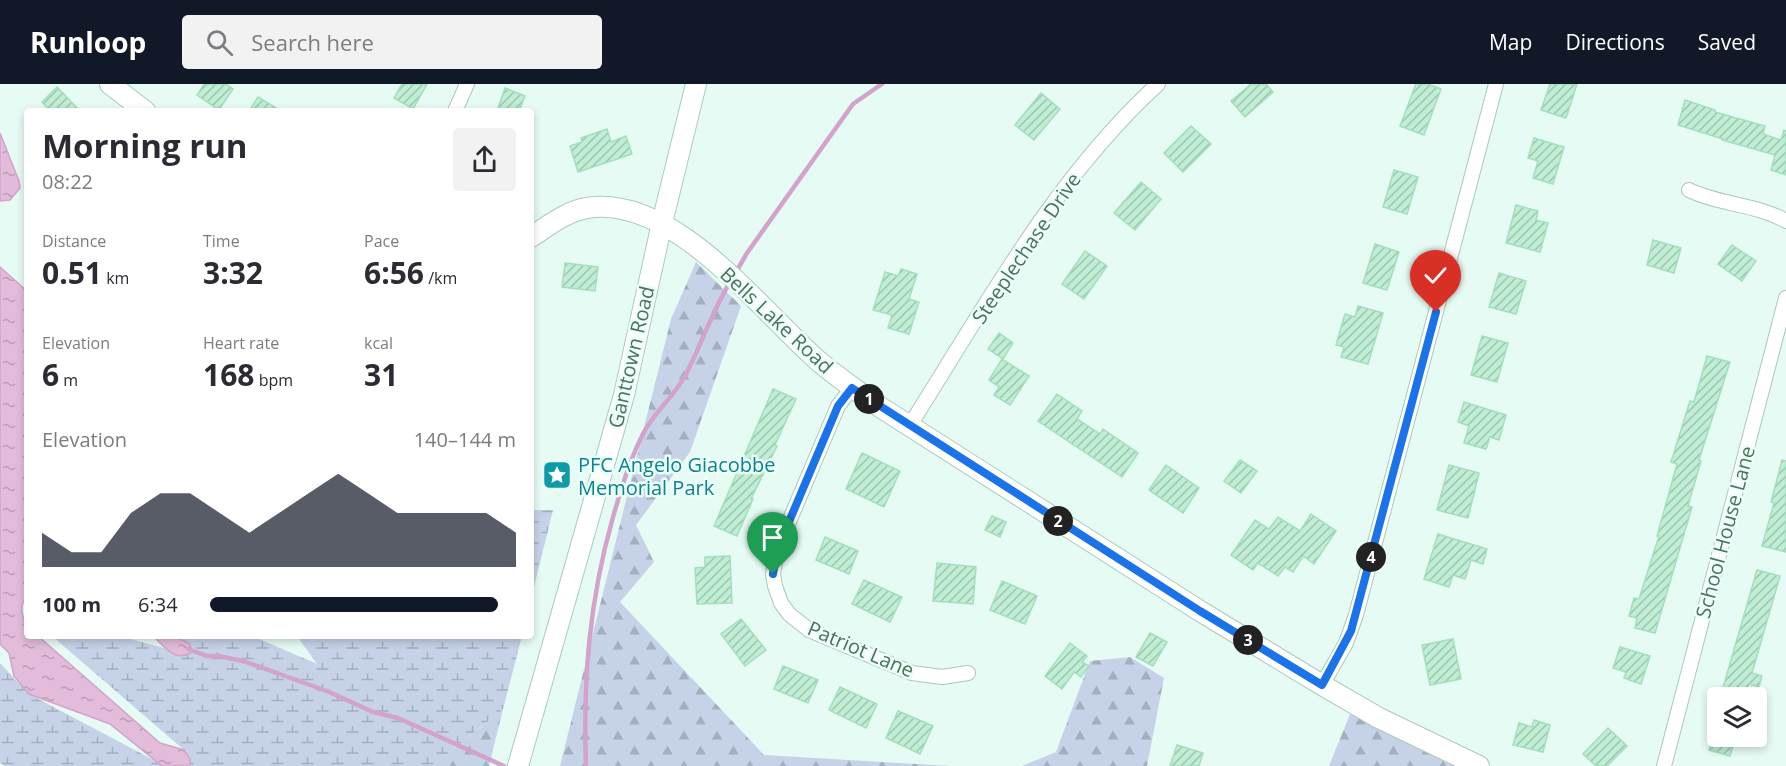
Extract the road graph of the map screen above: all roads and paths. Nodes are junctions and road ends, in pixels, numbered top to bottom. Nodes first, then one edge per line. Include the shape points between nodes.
1 (110, 84) edge
2 (467, 84) edge
3 (696, 84) edge
4 (1158, 84) edge
5 (1496, 84) edge
6 (141, 108) edge
7 (456, 108) edge
8 (1689, 190) dead end
9 (1786, 221) edge
10 (662, 223) junction
11 (534, 235) edge
12 (1786, 298) edge
13 (852, 388) junction
14 (910, 425) junction
15 (968, 673) dead end
16 (1322, 685) junction
17 (519, 763) edge
18 (1479, 766) edge
19 (1664, 766) edge

1 - 6 street
2 - 7 street
3 - 10 street, Ganttown Road
4 - 14 street, Steeplechase Drive via 1065,187
5 - 16 street via 1356,615 1346,643
8 - 9 street
10 - 11 street, Bells Lake Road via 637,212 586,208
10 - 13 street, Bells Lake Road via 723,269 815,358
10 - 17 street, Ganttown Road via 624,395
12 - 19 street, School House Lane
13 - 14 street, Bells Lake Road
13 - 15 street, Patriot Lane via 838,406 777,550 773,574 781,603 799,622 821,636 912,672 942,677
14 - 16 street, Bells Lake Road
16 - 18 street, Bells Lake Road via 1379,718

